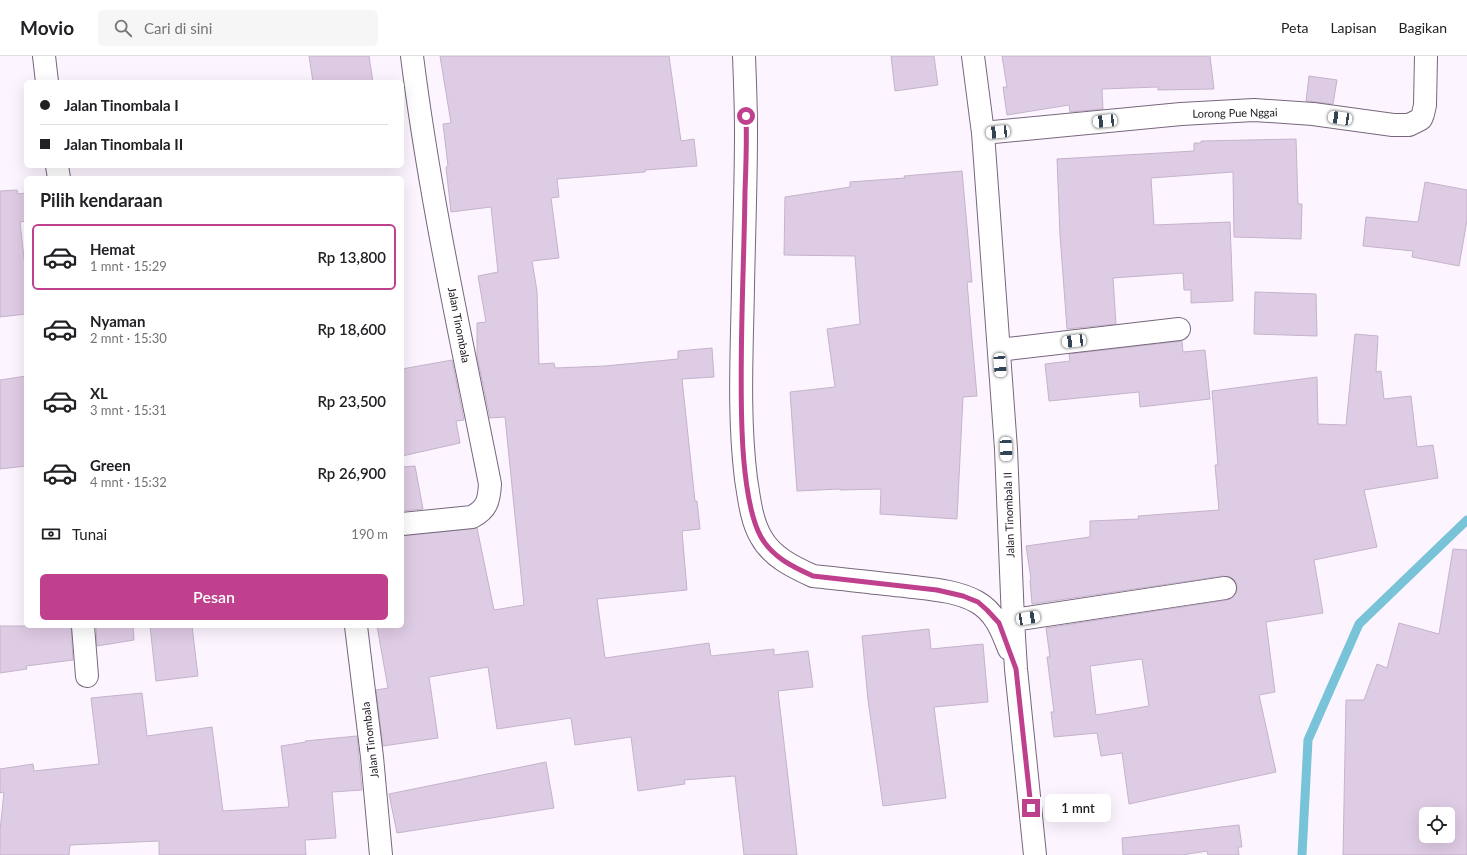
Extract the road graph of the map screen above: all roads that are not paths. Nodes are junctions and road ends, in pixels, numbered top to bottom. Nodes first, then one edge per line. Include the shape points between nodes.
1 (44, 56) edge
2 (412, 56) edge
3 (744, 56) edge
4 (973, 56) edge
5 (1426, 56) edge
6 (47, 80) edge
7 (983, 133) junction
8 (1179, 329) dead end
9 (999, 350) junction
10 (404, 524) edge
11 (1225, 588) dead end
12 (1013, 620) junction
13 (83, 628) edge
14 (356, 628) edge
15 (1016, 669) junction
16 (87, 676) dead end
17 (381, 855) edge
18 (1035, 855) edge

1 - 6 street
2 - 10 street, Jalan Tinombala via 434,197 490,484 486,504 472,518
3 - 15 street via 746,131 741,398 743,454 748,493 756,526 765,543 782,559 813,576 937,590 978,602 999,623
4 - 7 street, Jalan Tinombala II
5 - 7 street, Lorong Pue Nggai via 1424,110 1421,119 1409,126 1313,114 1254,110 1182,114
7 - 9 street, Jalan Tinombala II
8 - 9 street
9 - 12 street, Jalan Tinombala II
11 - 12 street
12 - 15 street, Jalan Tinombala II
13 - 16 street
14 - 17 street, Jalan Tinombala
15 - 18 street, Jalan Tinombala II

